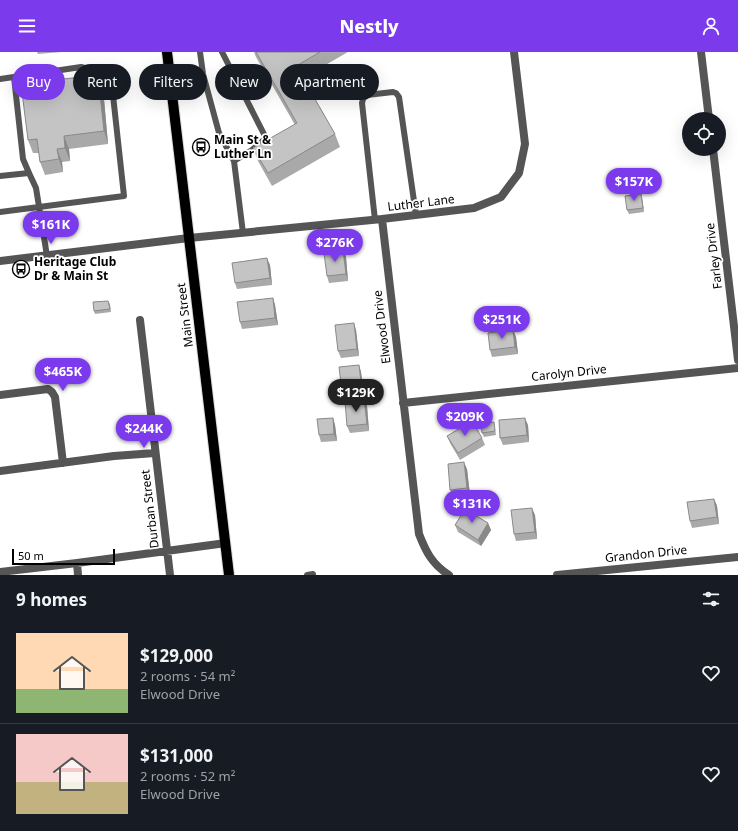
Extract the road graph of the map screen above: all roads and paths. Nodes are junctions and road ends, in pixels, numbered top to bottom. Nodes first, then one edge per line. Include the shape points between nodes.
1 (167, 52) edge
2 (200, 52) edge
3 (222, 52) edge
4 (514, 52) edge
5 (701, 52) edge
6 (65, 69) edge
7 (12, 77) edge
8 (0, 79) edge
9 (17, 100) edge
10 (709, 112) edge
11 (714, 156) edge
12 (234, 161) junction
13 (29, 173) junction
14 (0, 176) edge
15 (40, 207) junction
16 (0, 212) edge
17 (416, 215) junction
18 (378, 219) junction
19 (243, 233) junction
20 (189, 238) junction
21 (47, 256) junction
22 (0, 261) edge
23 (140, 320) dead end
24 (738, 360) edge
25 (738, 368) edge
26 (0, 395) edge
27 (403, 403) junction
28 (155, 453) junction
29 (63, 463) junction
30 (0, 471) edge
31 (226, 544) junction
32 (167, 551) junction
33 (738, 557) edge
34 (77, 563) junction
35 (2, 573) edge
36 (78, 575) edge
37 (170, 575) edge
38 (229, 575) edge
39 (449, 575) edge
40 (557, 575) edge

1 - 20 main road, Main Street
2 - 12 lane via 203,74 219,133
3 - 12 lane via 266,138
4 - 17 street, Luther Lane via 525,144 519,173 501,196 474,208
5 - 10 street
6 - 15 lane via 81,67 111,77 124,196
7 - 8 lane
9 - 13 lane via 23,159
11 - 24 street, Farley Drive
12 - 19 lane
13 - 14 lane
13 - 15 lane via 36,188
15 - 16 lane
15 - 21 lane
17 - 18 street, Luther Lane
17 - 18 lane via 400,97 393,92 367,95 362,103
18 - 19 street, Luther Lane
18 - 27 street, Elwood Drive
19 - 20 street, Luther Lane
20 - 21 street, Luther Lane
20 - 31 main road, Main Street
21 - 22 street, Luther Lane
23 - 28 street, Durban Street
25 - 27 street, Carolyn Drive
26 - 29 street via 48,389 52,392 55,397
27 - 39 street, Elwood Drive via 419,534 427,553 440,569
28 - 29 street
28 - 32 street, Durban Street
29 - 30 street
31 - 32 street
31 - 38 main road, Main Street
32 - 34 street
32 - 37 street, Durban Street
33 - 40 street, Grandon Drive
34 - 35 street
34 - 36 street

